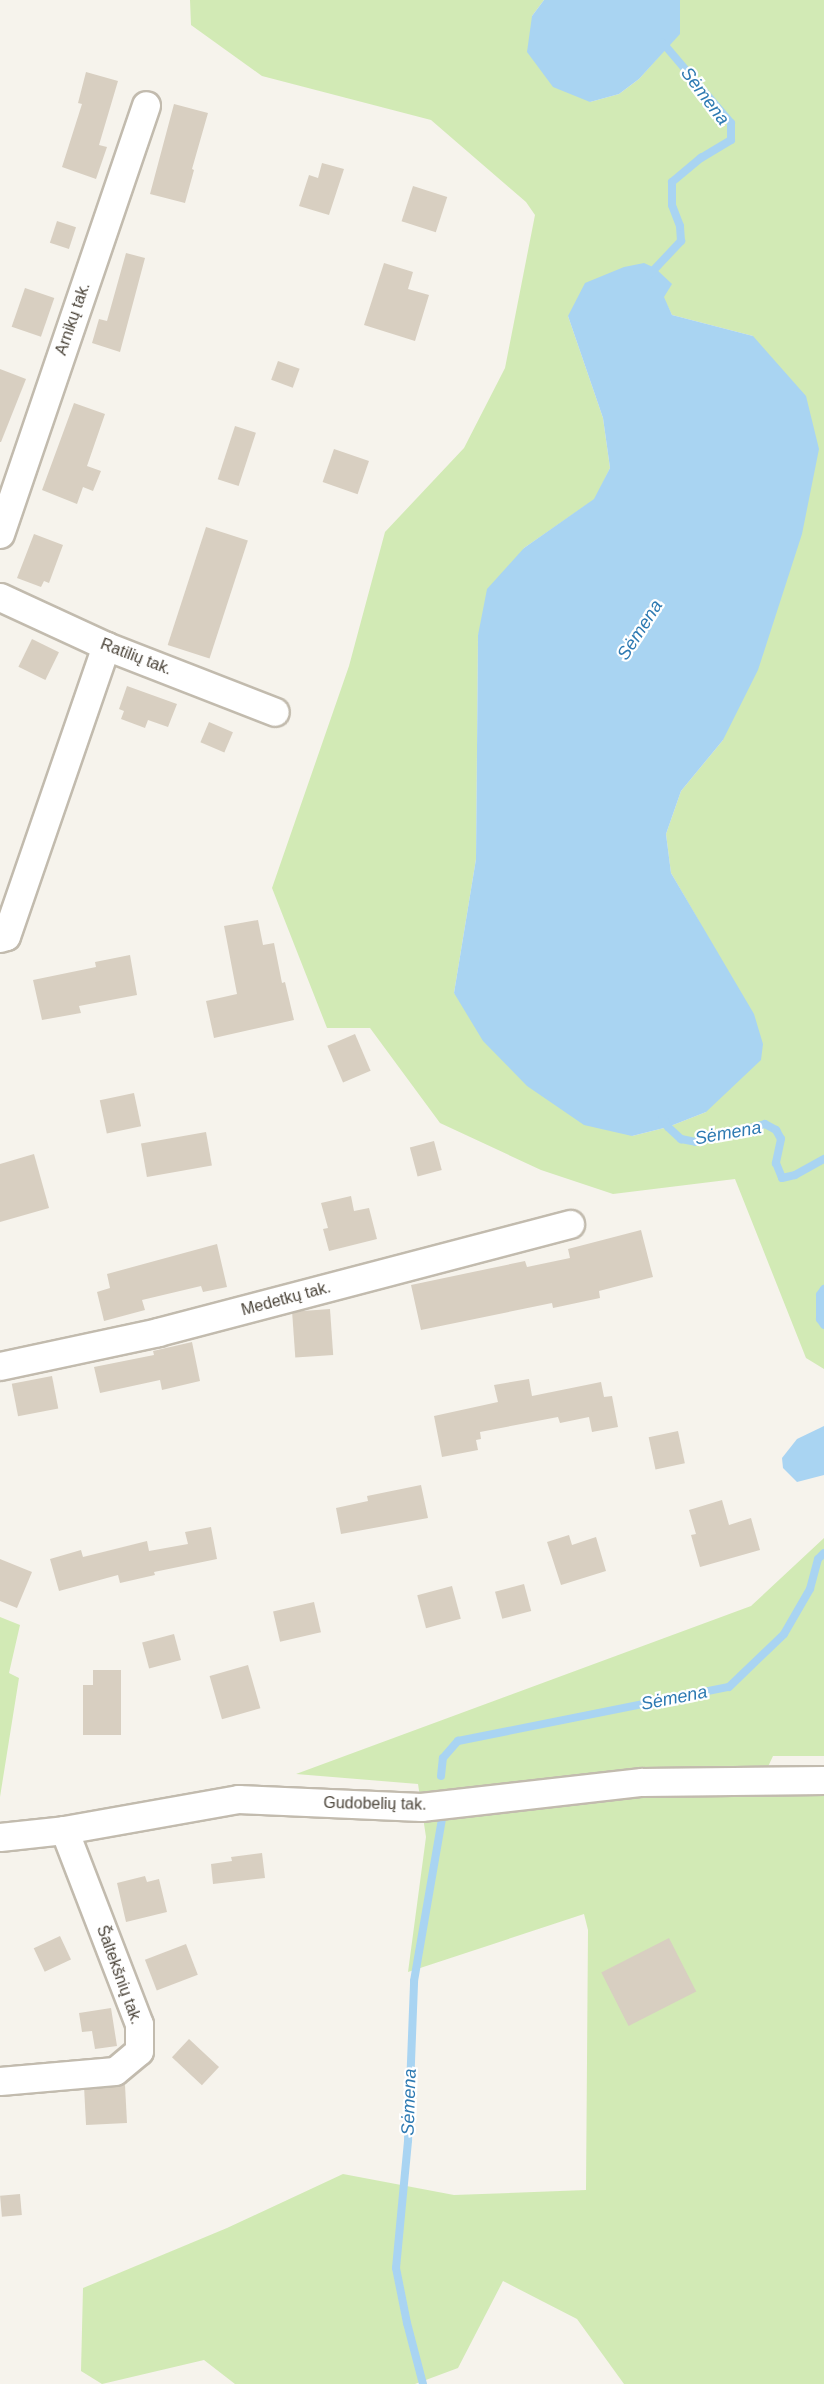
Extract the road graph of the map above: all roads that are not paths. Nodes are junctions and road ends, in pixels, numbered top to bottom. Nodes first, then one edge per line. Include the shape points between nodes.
1 (146, 105) dead end
2 (0, 534) edge
3 (0, 597) edge
4 (106, 646) junction
5 (275, 712) dead end
6 (3, 937) edge
7 (570, 1224) dead end
8 (0, 1366) edge
9 (824, 1780) edge
10 (64, 1830) junction
11 (0, 1837) edge
12 (0, 2081) edge

1 - 2 street, Arnikų tak.
3 - 4 street, Ratilių tak.
4 - 5 street, Ratilių tak.
4 - 6 street
7 - 8 street, Medetkų tak. via 158,1332
9 - 10 street, Gudobelių tak. via 642,1782 421,1807 238,1800
10 - 11 street, Gudobelių tak.
10 - 12 street, Šaltekšnių tak. via 139,2024 139,2051 115,2071

